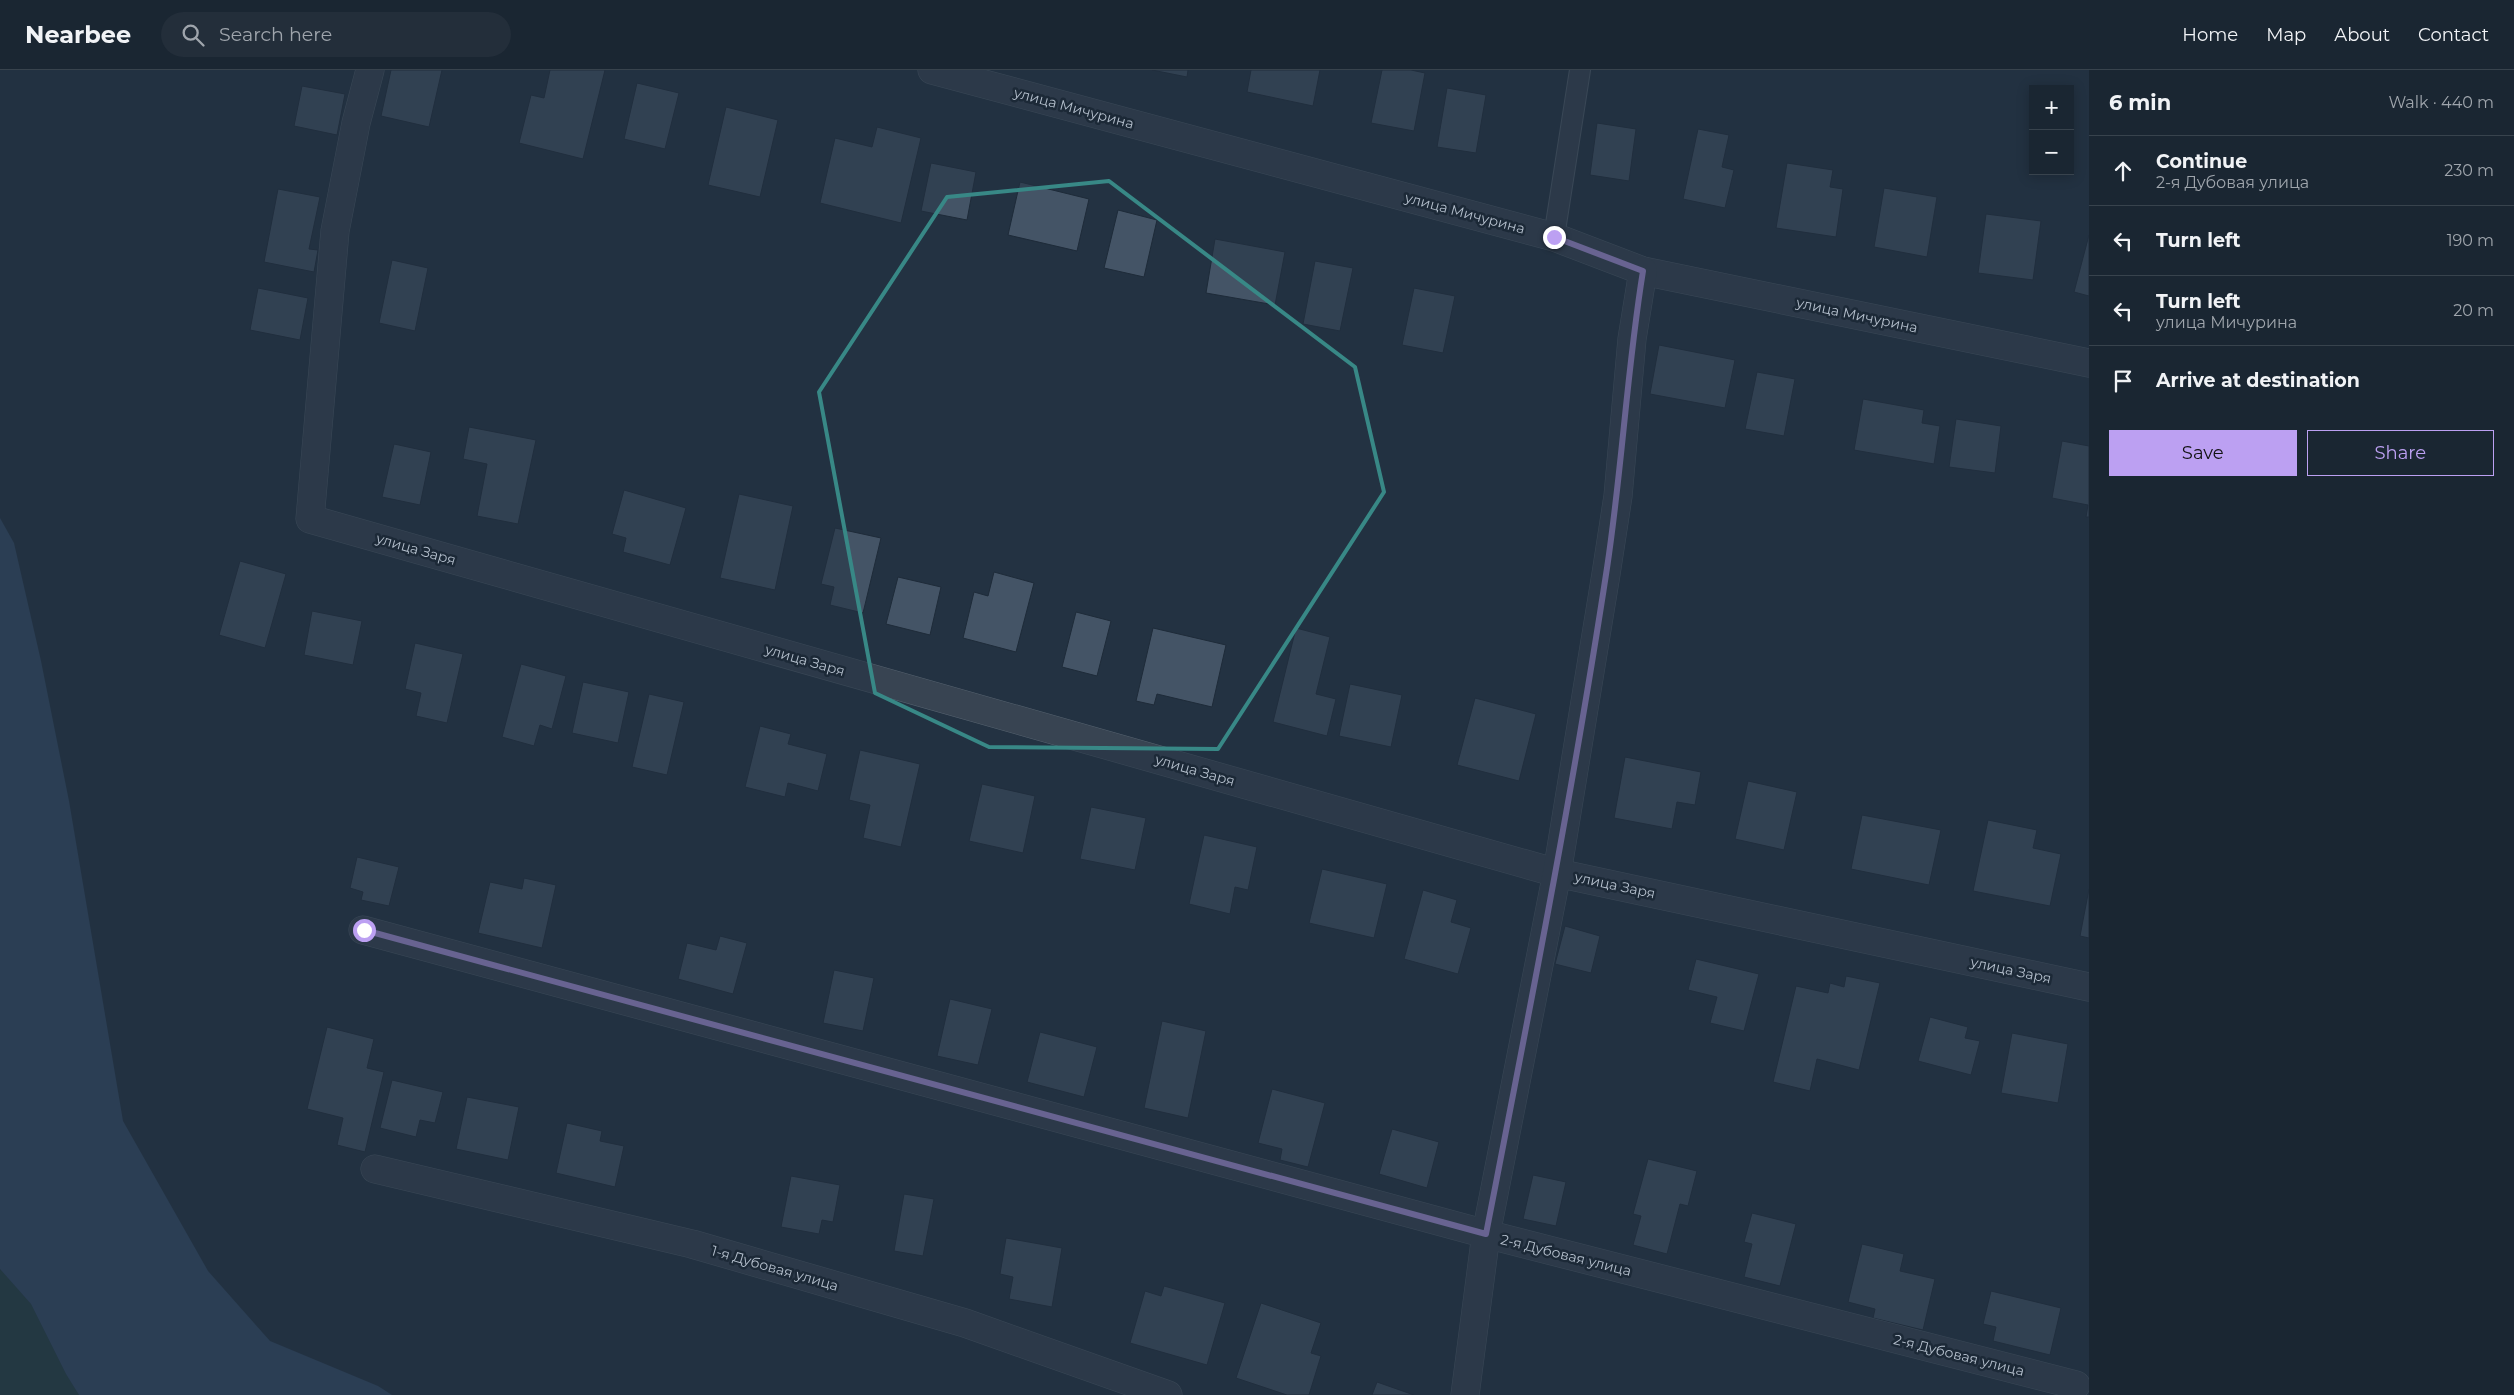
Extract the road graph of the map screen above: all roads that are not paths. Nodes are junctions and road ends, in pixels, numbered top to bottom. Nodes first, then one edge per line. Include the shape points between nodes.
1 (370, 70) edge
2 (932, 70) edge
3 (1580, 70) edge
4 (1554, 237) junction
5 (1643, 271) junction
6 (2089, 362) edge
7 (1557, 873) junction
8 (364, 930) dead end
9 (2089, 987) edge
10 (375, 1169) dead end
11 (1486, 1234) junction
12 (2076, 1385) dead end
13 (1168, 1395) edge
14 (1465, 1395) edge

1 - 7 street, улица Заря via 335,231 310,520
2 - 4 street, улица Мичурина
3 - 4 lane
4 - 5 street, улица Мичурина
5 - 6 street, улица Мичурина
5 - 7 street via 1632,339 1618,496
7 - 9 street, улица Заря
7 - 11 street
8 - 11 street, 2-я Дубовая улица
10 - 13 street, 1-я Дубовая улица via 702,1247 966,1323
11 - 12 street, 2-я Дубовая улица
11 - 14 street

